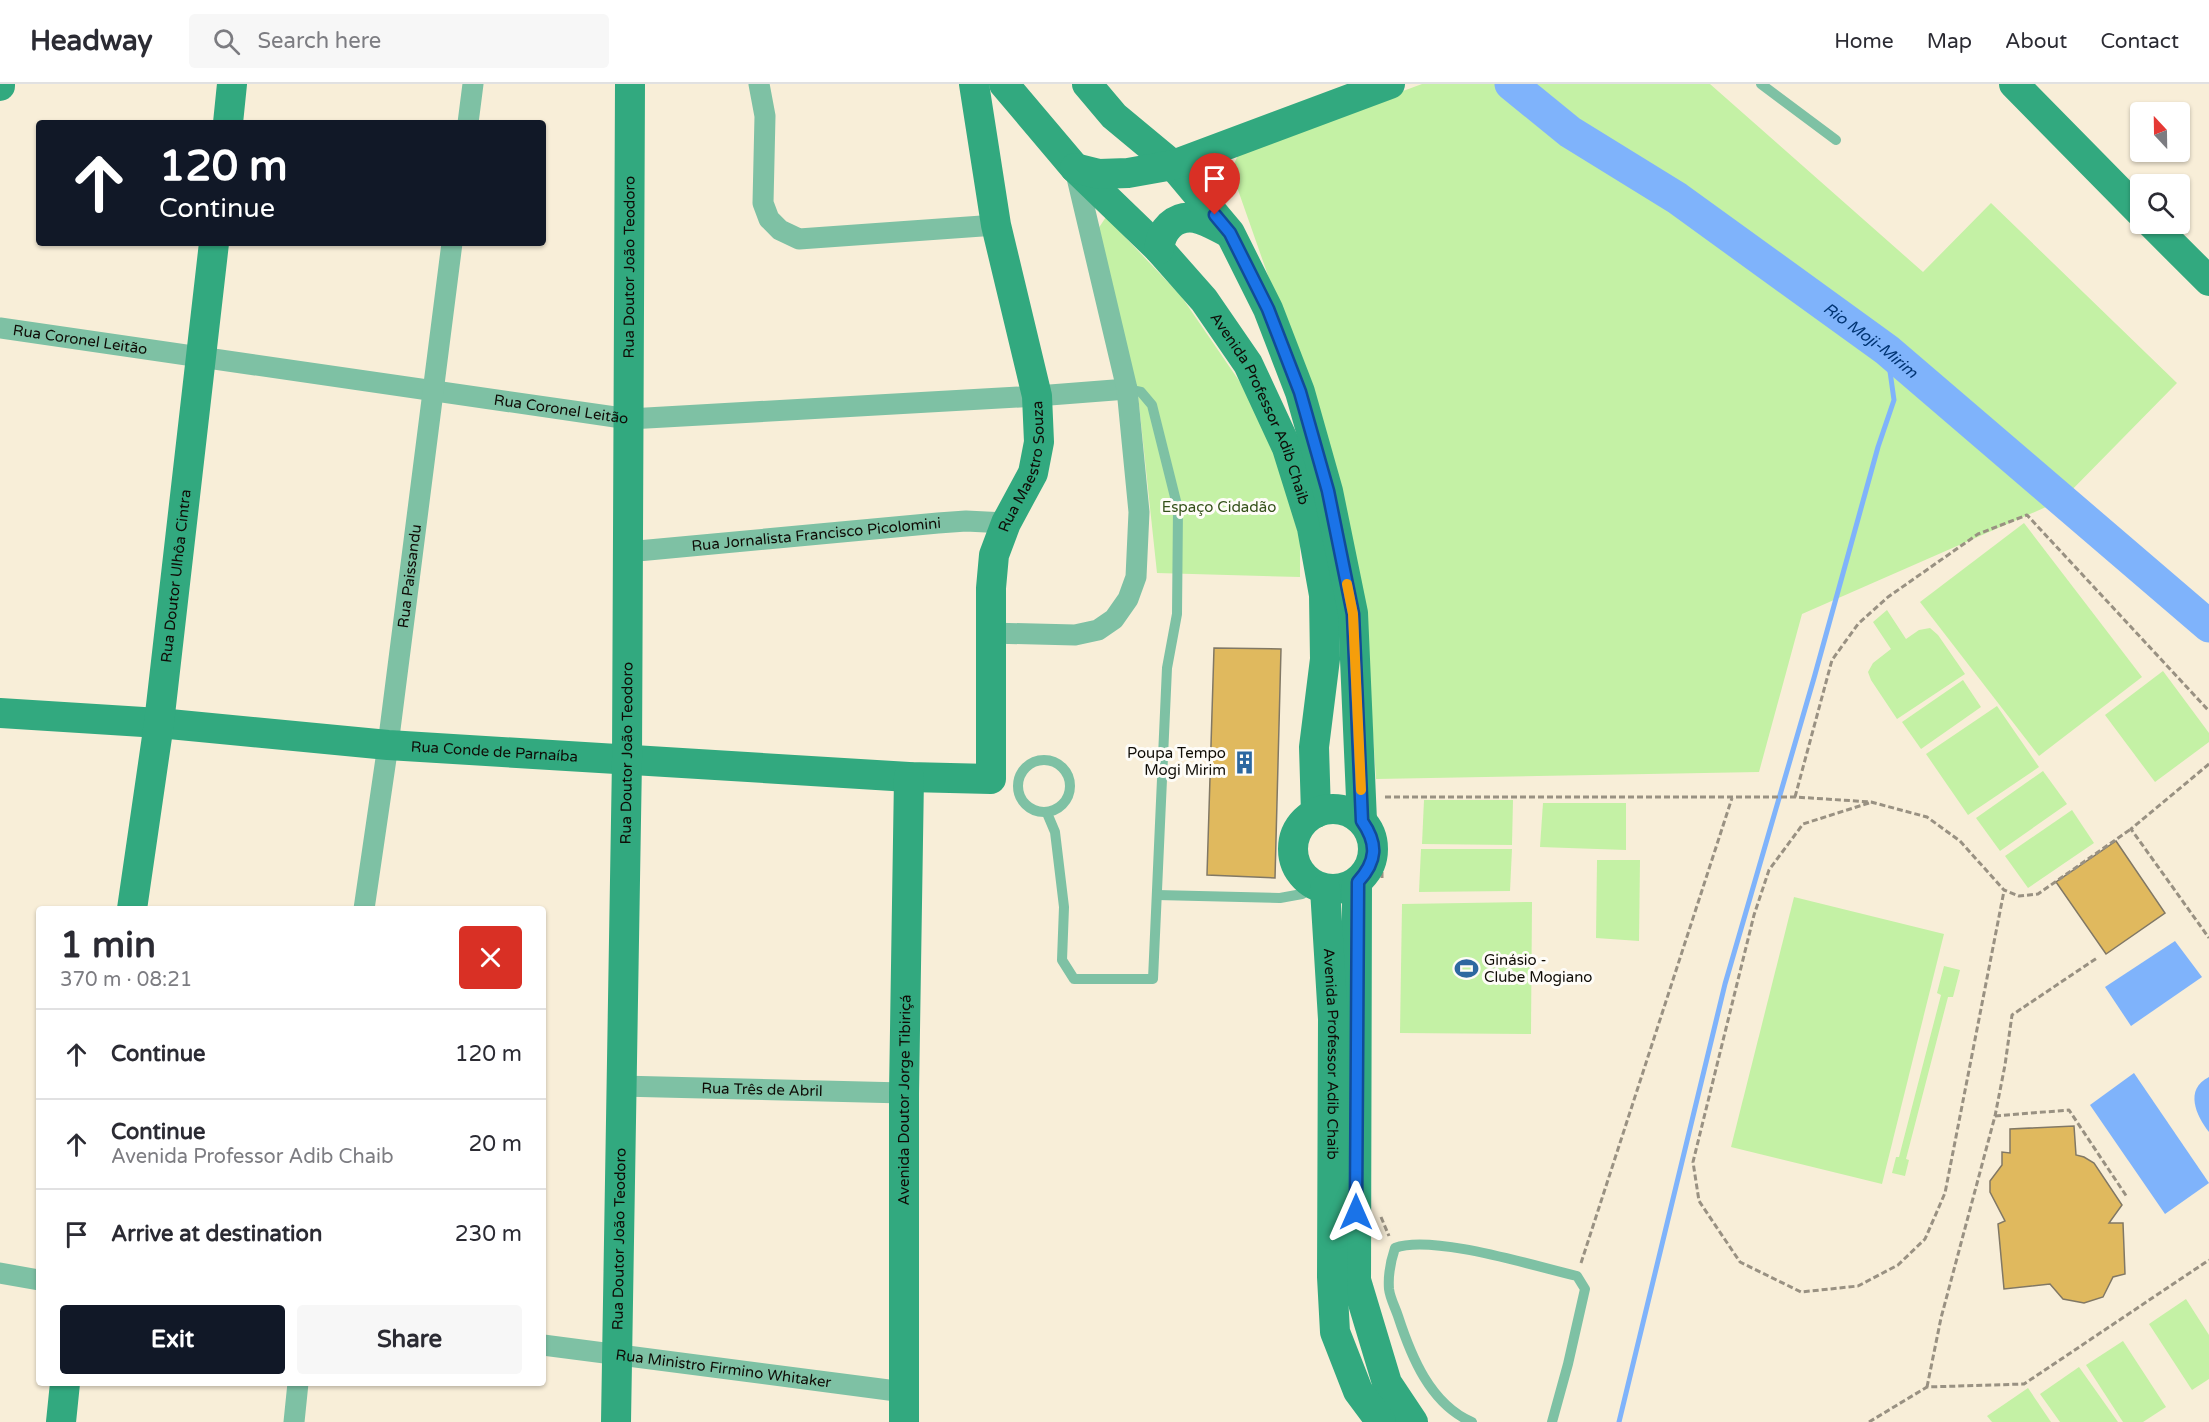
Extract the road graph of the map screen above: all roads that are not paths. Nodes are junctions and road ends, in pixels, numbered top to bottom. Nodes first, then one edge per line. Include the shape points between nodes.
1 (232, 84) edge
2 (473, 84) edge
3 (630, 84) edge
4 (759, 84) edge
5 (974, 84) edge
6 (1004, 84) edge
7 (1087, 84) edge
8 (1390, 84) edge
9 (1761, 84) edge
10 (2014, 84) edge
11 (228, 120) edge
12 (468, 120) edge
13 (1836, 140) dead end
14 (1173, 165) junction
15 (1075, 168) junction
16 (2130, 202) edge
17 (996, 225) junction
18 (1230, 233) junction
19 (2162, 234) edge
20 (214, 246) edge
21 (452, 246) edge
22 (1159, 249) junction
23 (2209, 281) edge
24 (0, 328) edge
25 (200, 357) junction
26 (433, 389) junction
27 (1127, 389) junction
28 (1036, 396) junction
29 (629, 419) junction
30 (1006, 523) junction
31 (627, 552) junction
32 (990, 633) junction
33 (0, 713) edge
34 (159, 723) junction
35 (388, 745) junction
36 (627, 760) junction
37 (909, 777) junction
38 (1004, 782) junction
39 (1047, 813) junction
40 (1316, 813) junction
41 (1372, 827) junction
42 (1370, 881) junction
43 (1321, 887) junction
44 (1157, 895) junction
45 (132, 906) edge
46 (364, 906) edge
47 (620, 1086) junction
48 (904, 1093) junction
49 (0, 1273) edge
50 (36, 1279) edge
51 (546, 1345) edge
52 (616, 1354) junction
53 (65, 1386) edge
54 (298, 1386) edge
55 (904, 1392) junction
56 (61, 1422) edge
57 (294, 1422) edge
58 (616, 1422) edge
59 (904, 1422) edge
60 (1381, 1422) edge
61 (1413, 1422) edge
62 (1472, 1422) edge
63 (1552, 1422) edge

1 - 11 street
2 - 12 street
3 - 29 street, Rua Doutor João Teodoro
4 - 17 street via 765,116 763,203 769,219 780,230 799,239
5 - 17 street, Rua Maestro Souza
6 - 15 street, Avenida Professor Adib Chaib
7 - 14 street, Avenida Professor Adib Chaib via 1114,116
8 - 14 street
9 - 13 lane
10 - 16 street
14 - 15 street via 1100,174
14 - 18 street, Avenida Professor Adib Chaib
15 - 22 street, Avenida Professor Adib Chaib
15 - 27 street
17 - 28 street, Rua Maestro Souza
18 - 22 street via 1195,218 1183,218 1165,229
18 - 41 street, Avenida Professor Adib Chaib via 1268,309 1300,392 1328,491 1353,614
19 - 23 street
20 - 25 street, Rua Doutor Ulhôa Cintra
21 - 26 street, Rua Paissandu
22 - 40 street, Avenida Professor Adib Chaib via 1204,300 1248,364 1287,448 1312,528 1324,606 1325,659 1314,747
24 - 25 street, Rua Coronel Leitão
25 - 26 street, Rua Coronel Leitão
25 - 34 street, Rua Doutor Ulhôa Cintra
26 - 29 street, Rua Coronel Leitão
26 - 35 street, Rua Paissandu
27 - 28 street, Rua Coronel Leitão
27 - 32 street via 1139,512 1136,578 1128,599 1114,620 1098,630 1075,635
27 - 44 lane via 1141,392 1152,405 1178,509 1177,614 1167,668
28 - 29 street, Rua Coronel Leitão
28 - 30 street, Rua Maestro Souza via 1039,442 1033,474
29 - 31 street, Rua Doutor João Teodoro
30 - 31 street, Rua Jornalista Francisco Picolomini via 938,523
30 - 32 street, Rua Maestro Souza via 994,555
31 - 36 street, Rua Doutor João Teodoro
32 - 38 street, Rua Maestro Souza
33 - 34 street, Rua Conde de Parnaíba
34 - 35 street, Rua Conde de Parnaíba
34 - 45 street, Rua Doutor Ulhôa Cintra
35 - 36 street, Rua Conde de Parnaíba
35 - 46 street, Rua Paissandu
36 - 37 street, Rua Conde de Parnaíba
36 - 47 street, Rua Doutor João Teodoro
37 - 38 street, Rua Conde de Parnaíba
37 - 48 street, Avenida Doutor Jorge Tibiriçá
38 - 39 lane via 1030,809
38 - 39 lane via 1036,761 1053,761 1061,766 1070,780 1068,798
39 - 44 lane via 1055,832 1064,907 1062,960 1074,979 1152,979
40 - 41 street via 1341,810
40 - 43 street via 1304,822 1293,850 1296,865 1305,878
41 - 42 street via 1374,846 1367,872
42 - 43 street via 1336,890
42 - 61 street, Avenida Professor Adib Chaib via 1356,1280 1387,1383
43 - 44 lane via 1280,898
43 - 60 street, Avenida Professor Adib Chaib via 1333,1019 1335,1332 1358,1391
47 - 48 street, Rua Três de Abril
47 - 52 street, Rua Doutor João Teodoro
48 - 55 street, Avenida Doutor Jorge Tibiriçá
49 - 50 street
51 - 52 street, Rua Ministro Firmino Whitaker
52 - 55 street, Rua Ministro Firmino Whitaker
52 - 58 street, Rua Doutor João Teodoro
53 - 56 street
54 - 57 street
55 - 59 street, Avenida Doutor Jorge Tibiriçá
62 - 63 lane via 1437,1397 1406,1342 1389,1289 1395,1248 1406,1244 1449,1246 1576,1276 1585,1289

